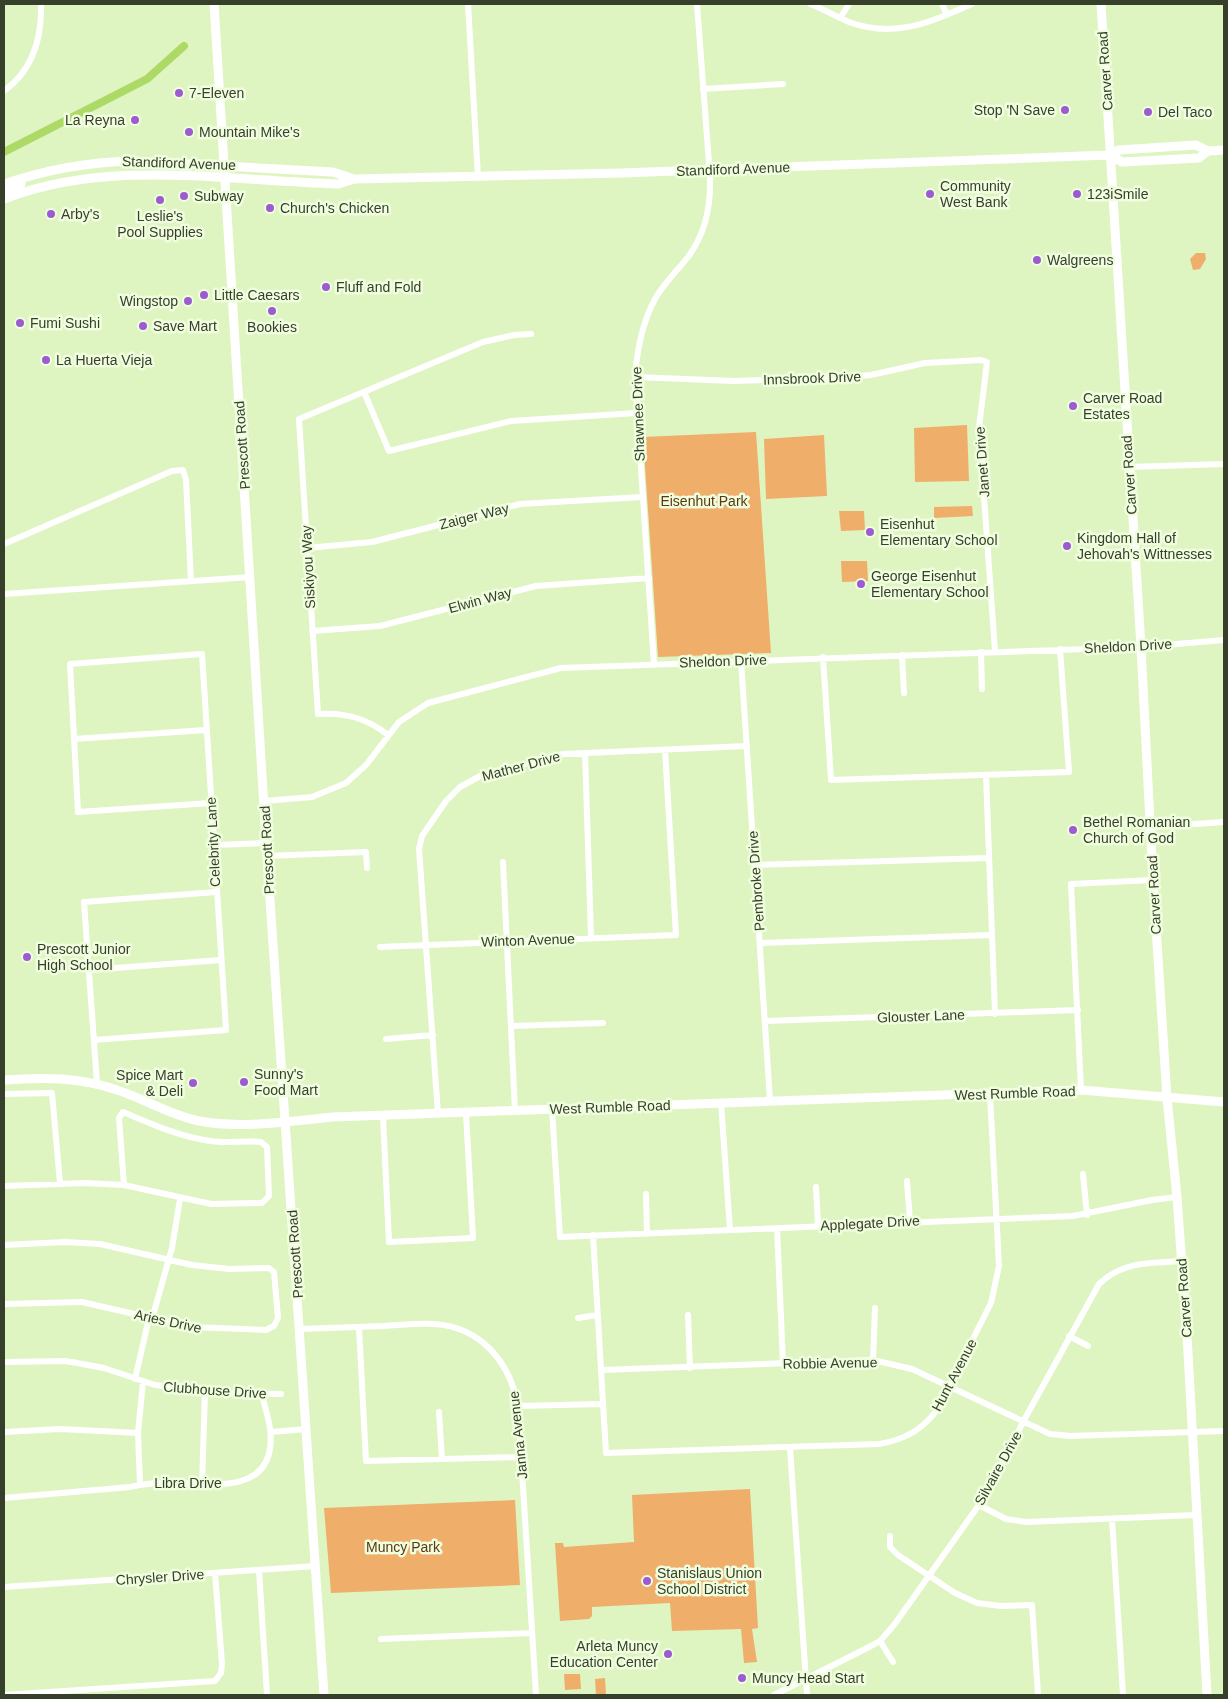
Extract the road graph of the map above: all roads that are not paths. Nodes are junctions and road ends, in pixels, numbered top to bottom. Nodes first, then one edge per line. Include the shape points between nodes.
1 (40, 4) edge
2 (214, 4) edge
3 (468, 4) edge
4 (697, 4) edge
5 (810, 4) edge
6 (849, 4) edge
7 (942, 4) edge
8 (972, 4) edge
9 (1101, 4) edge
10 (947, 15) junction
11 (840, 18) junction
12 (783, 84) dead end
13 (703, 89) junction
14 (4, 91) edge
15 (1224, 150) edge
16 (1208, 151) junction
17 (1110, 156) junction
18 (224, 164) junction
19 (709, 170) junction
20 (36, 175) junction
21 (478, 177) junction
22 (225, 179) junction
23 (355, 179) junction
24 (4, 184) edge
25 (4, 191) edge
26 (4, 199) edge
27 (530, 334) dead end
28 (987, 362) joint
29 (635, 377) junction
30 (364, 392) junction
31 (636, 412) junction
32 (1224, 464) edge
33 (1129, 467) junction
34 (642, 496) junction
35 (4, 544) edge
36 (307, 548) junction
37 (251, 577) junction
38 (650, 578) junction
39 (191, 581) junction
40 (4, 594) edge
41 (312, 631) junction
42 (1224, 640) edge
43 (1141, 646) junction
44 (1060, 649) junction
45 (995, 651) junction
46 (981, 652) junction
47 (902, 655) junction
48 (823, 658) junction
49 (741, 660) junction
50 (654, 664) junction
51 (982, 689) dead end
52 (904, 692) dead end
53 (206, 730) junction
54 (388, 735) junction
55 (74, 739) junction
56 (747, 746) junction
57 (665, 750) junction
58 (585, 753) junction
59 (986, 775) junction
60 (264, 801) junction
61 (211, 803) junction
62 (1224, 822) edge
63 (1151, 828) junction
64 (267, 843) junction
65 (213, 845) junction
66 (267, 856) junction
67 (988, 858) junction
68 (503, 862) dead end
69 (755, 865) junction
70 (367, 868) dead end
71 (1153, 880) junction
72 (216, 892) junction
73 (991, 935) junction
74 (591, 937) junction
75 (507, 940) junction
76 (760, 943) junction
77 (426, 944) junction
78 (380, 948) dead end
79 (221, 960) junction
80 (89, 970) junction
81 (1078, 1010) junction
82 (995, 1014) junction
83 (765, 1021) junction
84 (602, 1023) dead end
85 (511, 1026) junction
86 (432, 1036) junction
87 (386, 1039) dead end
88 (94, 1040) junction
89 (4, 1080) edge
90 (97, 1084) junction
91 (1081, 1090) junction
92 (4, 1094) edge
93 (990, 1094) junction
94 (1167, 1098) junction
95 (770, 1101) junction
96 (721, 1102) junction
97 (1224, 1102) edge
98 (552, 1109) junction
99 (515, 1111) junction
100 (466, 1113) junction
101 (438, 1114) junction
102 (383, 1116) junction
103 (285, 1121) junction
104 (1083, 1174) dead end
105 (907, 1181) dead end
106 (60, 1184) junction
107 (124, 1185) junction
108 (4, 1186) edge
109 (816, 1187) dead end
110 (646, 1194) dead end
111 (1177, 1197) junction
112 (180, 1198) junction
113 (1087, 1215) junction
114 (997, 1219) junction
115 (910, 1221) junction
116 (818, 1226) junction
117 (777, 1228) junction
118 (730, 1230) junction
119 (647, 1233) junction
120 (593, 1235) junction
121 (4, 1245) edge
122 (168, 1261) junction
123 (1182, 1262) junction
124 (4, 1304) edge
125 (875, 1308) dead end
126 (597, 1315) junction
127 (688, 1315) dead end
128 (578, 1318) dead end
129 (151, 1319) junction
130 (359, 1327) junction
131 (300, 1329) junction
132 (1069, 1336) junction
133 (1088, 1346) dead end
134 (873, 1360) junction
135 (4, 1362) edge
136 (783, 1363) junction
137 (690, 1368) junction
138 (601, 1370) junction
139 (135, 1379) junction
140 (143, 1382) junction
141 (949, 1386) junction
142 (205, 1392) junction
143 (281, 1394) dead end
144 (262, 1395) junction
145 (602, 1404) junction
146 (518, 1406) junction
147 (439, 1412) dead end
148 (1023, 1422) junction
149 (307, 1429) junction
150 (1224, 1431) edge
151 (4, 1432) edge
152 (271, 1432) junction
153 (1190, 1432) junction
154 (138, 1433) junction
155 (790, 1448) junction
156 (521, 1457) junction
157 (442, 1459) junction
158 (140, 1484) junction
159 (202, 1485) junction
160 (4, 1498) edge
161 (979, 1505) junction
162 (1196, 1515) junction
163 (1112, 1518) junction
164 (890, 1536) dead end
165 (316, 1566) junction
166 (259, 1570) junction
167 (215, 1573) junction
168 (928, 1576) junction
169 (4, 1587) edge
170 (532, 1633) junction
171 (381, 1639) dead end
172 (880, 1641) junction
173 (893, 1662) dead end
174 (806, 1679) junction
175 (4, 1695) edge
176 (267, 1695) edge
177 (324, 1695) edge
178 (536, 1695) edge
179 (774, 1695) edge
180 (807, 1695) edge
181 (1038, 1695) edge
182 (1123, 1695) edge
183 (1207, 1695) edge

1 - 14 street via 40,32 33,58 21,76
2 - 18 main road, Prescott Road
3 - 21 street
4 - 13 street, Shawnee Drive
5 - 11 street
6 - 11 street
7 - 10 street
8 - 10 street
9 - 17 main road, Carver Road
10 - 11 street via 898,30 869,28
12 - 13 street
13 - 19 street, Shawnee Drive
15 - 16 main road, Standiford Avenue
16 - 17 main road, Standiford Avenue via 1196,145 1119,150
16 - 17 main road, Standiford Avenue via 1198,158 1170,160 1122,162
17 - 19 main road, Standiford Avenue
17 - 33 main road, Carver Road
18 - 20 main road, Standiford Avenue via 110,161
18 - 22 main road, Prescott Road
18 - 23 main road, Standiford Avenue via 333,172
19 - 21 main road, Standiford Avenue
19 - 29 street, Shawnee Drive via 711,192 706,222 695,246 663,286 648,316 636,358
20 - 24 main road, Standiford Avenue
20 - 25 main road
21 - 23 main road, Standiford Avenue
22 - 23 main road, Standiford Avenue via 338,184
22 - 26 main road, Standiford Avenue via 115,175 53,184
22 - 37 main road, Prescott Road
27 - 30 street via 482,342
28 - 29 street, Innsbrook Drive via 925,363 847,377 734,381
28 - 45 street, Janet Drive via 979,428
29 - 31 street, Shawnee Drive
30 - 31 street via 389,451 511,421
30 - 36 street, Siskiyou Way via 299,420
31 - 34 street, Shawnee Drive
32 - 33 street
33 - 43 main road, Carver Road
34 - 36 street, Zaiger Way via 520,504 372,542
34 - 38 street, Shawnee Drive
35 - 39 street via 172,471 183,470
36 - 41 street, Siskiyou Way
37 - 39 street
37 - 60 main road, Prescott Road
38 - 41 street, Elwin Way via 536,586 380,626
38 - 50 street, Shawnee Drive
39 - 40 street
41 - 54 street, Siskiyou Way via 318,714 355,716
42 - 43 street, Sheldon Drive
43 - 44 street, Sheldon Drive
43 - 63 main road, Carver Road
44 - 45 street, Sheldon Drive
44 - 59 street via 1069,772
45 - 46 street, Sheldon Drive
46 - 47 street, Sheldon Drive
46 - 51 street
47 - 48 street, Sheldon Drive
47 - 52 street
48 - 49 street, Sheldon Drive
48 - 59 street via 831,780
49 - 50 street, Sheldon Drive
49 - 56 street, Pembroke Drive
50 - 54 street, Sheldon Drive via 561,668 442,697 413,711
53 - 55 street
53 - 55 street, Celebrity Lane via 202,654 70,664
53 - 61 street, Celebrity Lane
54 - 60 street, Sheldon Drive via 356,776 337,789 312,797
55 - 61 street via 78,812
56 - 57 street, Mather Drive
56 - 69 street, Pembroke Drive
57 - 58 street, Mather Drive
57 - 74 street, Winton Avenue via 676,935
58 - 74 street
58 - 77 street, Mather Drive via 563,754 480,776 460,787 446,801 420,841
59 - 67 street
60 - 64 main road, Prescott Road
61 - 65 street, Celebrity Lane
62 - 63 street
63 - 71 main road, Carver Road
64 - 65 street
64 - 66 main road, Prescott Road
65 - 72 street, Celebrity Lane
66 - 70 street via 366,852
66 - 103 main road, Prescott Road
67 - 69 street
67 - 73 street
68 - 75 street
69 - 76 street, Pembroke Drive
71 - 81 street via 1071,884
71 - 94 main road, Carver Road
72 - 79 street, Celebrity Lane
72 - 80 street via 84,902
73 - 76 street
73 - 82 street
74 - 75 street, Winton Avenue
75 - 77 street, Winton Avenue
75 - 85 street
76 - 83 street, Pembroke Drive
77 - 78 street, Winton Avenue
77 - 86 street, Mather Drive
79 - 80 street
79 - 88 street, Celebrity Lane via 226,1030
80 - 88 street
81 - 82 street, Glouster Lane
81 - 91 street
82 - 83 street, Glouster Lane
83 - 95 street, Pembroke Drive
84 - 85 street
85 - 99 street
86 - 87 street
86 - 101 street, Mather Drive
88 - 90 street
89 - 90 main road, West Rumble Road via 41,1078
90 - 103 main road, West Rumble Road via 198,1121 231,1124
91 - 93 main road, West Rumble Road
91 - 94 main road, West Rumble Road
92 - 106 street via 52,1093
93 - 95 main road, West Rumble Road
93 - 114 street, Hunt Avenue
94 - 97 main road, West Rumble Road
94 - 111 main road, Carver Road
95 - 96 main road, West Rumble Road
96 - 98 main road, West Rumble Road
96 - 118 street
98 - 99 main road, West Rumble Road
98 - 120 street, Applegate Drive via 560,1236
99 - 100 main road, West Rumble Road
100 - 101 main road, West Rumble Road
100 - 102 street via 473,1238 389,1242
101 - 102 main road, West Rumble Road
102 - 103 main road, West Rumble Road
103 - 131 main road, Prescott Road
104 - 113 street
105 - 115 street
106 - 107 street
106 - 108 street
107 - 112 street
107 - 112 street via 119,1118 123,1112 159,1128 194,1138 257,1142 267,1147 270,1191 267,1201 233,1205
109 - 116 street
110 - 119 street
111 - 113 street, Applegate Drive
111 - 123 main road, Carver Road
112 - 122 street
113 - 114 street, Applegate Drive
114 - 115 street, Applegate Drive
114 - 141 street, Hunt Avenue via 999,1266 995,1293
115 - 116 street, Applegate Drive
116 - 117 street, Applegate Drive
117 - 118 street, Applegate Drive
117 - 136 street
118 - 119 street, Applegate Drive
119 - 120 street, Applegate Drive
120 - 126 street
121 - 122 street via 100,1244
122 - 129 street
122 - 129 street, Aries Drive via 212,1267 272,1269 278,1318 271,1329 207,1329
123 - 132 street, Silvaire Drive via 1131,1264 1114,1272 1099,1284
123 - 153 main road, Carver Road
124 - 129 street, Aries Drive via 82,1302
125 - 134 street
126 - 128 street
126 - 138 street
127 - 137 street
129 - 139 street
130 - 131 street, Janna Avenue
130 - 146 street, Janna Avenue via 434,1324 469,1334 482,1341 499,1358 511,1380
130 - 157 street via 366,1462
131 - 149 main road, Prescott Road
132 - 133 street
132 - 148 street, Silvaire Drive
134 - 136 street, Robbie Avenue
134 - 141 street, Robbie Avenue via 912,1369
135 - 139 street, Clubhouse Drive via 82,1363
136 - 137 street, Robbie Avenue
137 - 138 street, Robbie Avenue
138 - 145 street
139 - 140 street, Clubhouse Drive
140 - 142 street, Clubhouse Drive
140 - 154 street
141 - 148 street, Robbie Avenue
141 - 155 street, Hunt Avenue via 930,1418 903,1438 879,1444
142 - 144 street, Clubhouse Drive
142 - 159 street
143 - 144 street, Clubhouse Drive
144 - 152 street, Libra Drive
145 - 146 street
145 - 155 street, Hunt Avenue via 606,1453
146 - 156 street, Janna Avenue
147 - 157 street
148 - 153 street, Robbie Avenue via 1060,1435
148 - 161 street, Silvaire Drive via 991,1488
149 - 152 street
149 - 165 main road, Prescott Road
150 - 153 street, Robbie Avenue
151 - 154 street via 60,1429
152 - 159 street, Libra Drive via 270,1448 255,1475 228,1484
153 - 162 main road, Carver Road
154 - 158 street
155 - 174 street
156 - 157 street
156 - 170 street, Janna Avenue
158 - 159 street, Libra Drive
158 - 160 street, Libra Drive
161 - 163 street via 993,1514 1016,1521
161 - 168 street, Silvaire Drive
162 - 163 street
162 - 183 main road, Carver Road
163 - 182 street
164 - 168 street via 890,1547
165 - 166 street, Chrysler Drive
165 - 177 main road, Prescott Road
166 - 167 street, Chrysler Drive
166 - 176 street
167 - 169 street, Chrysler Drive
167 - 175 street via 222,1664 218,1679
168 - 172 street, Silvaire Drive
168 - 181 street via 977,1603 1032,1606
170 - 171 street
170 - 178 street, Janna Avenue
172 - 173 street
172 - 174 street, Silvaire Drive
174 - 179 street, Silvaire Drive
174 - 180 street

